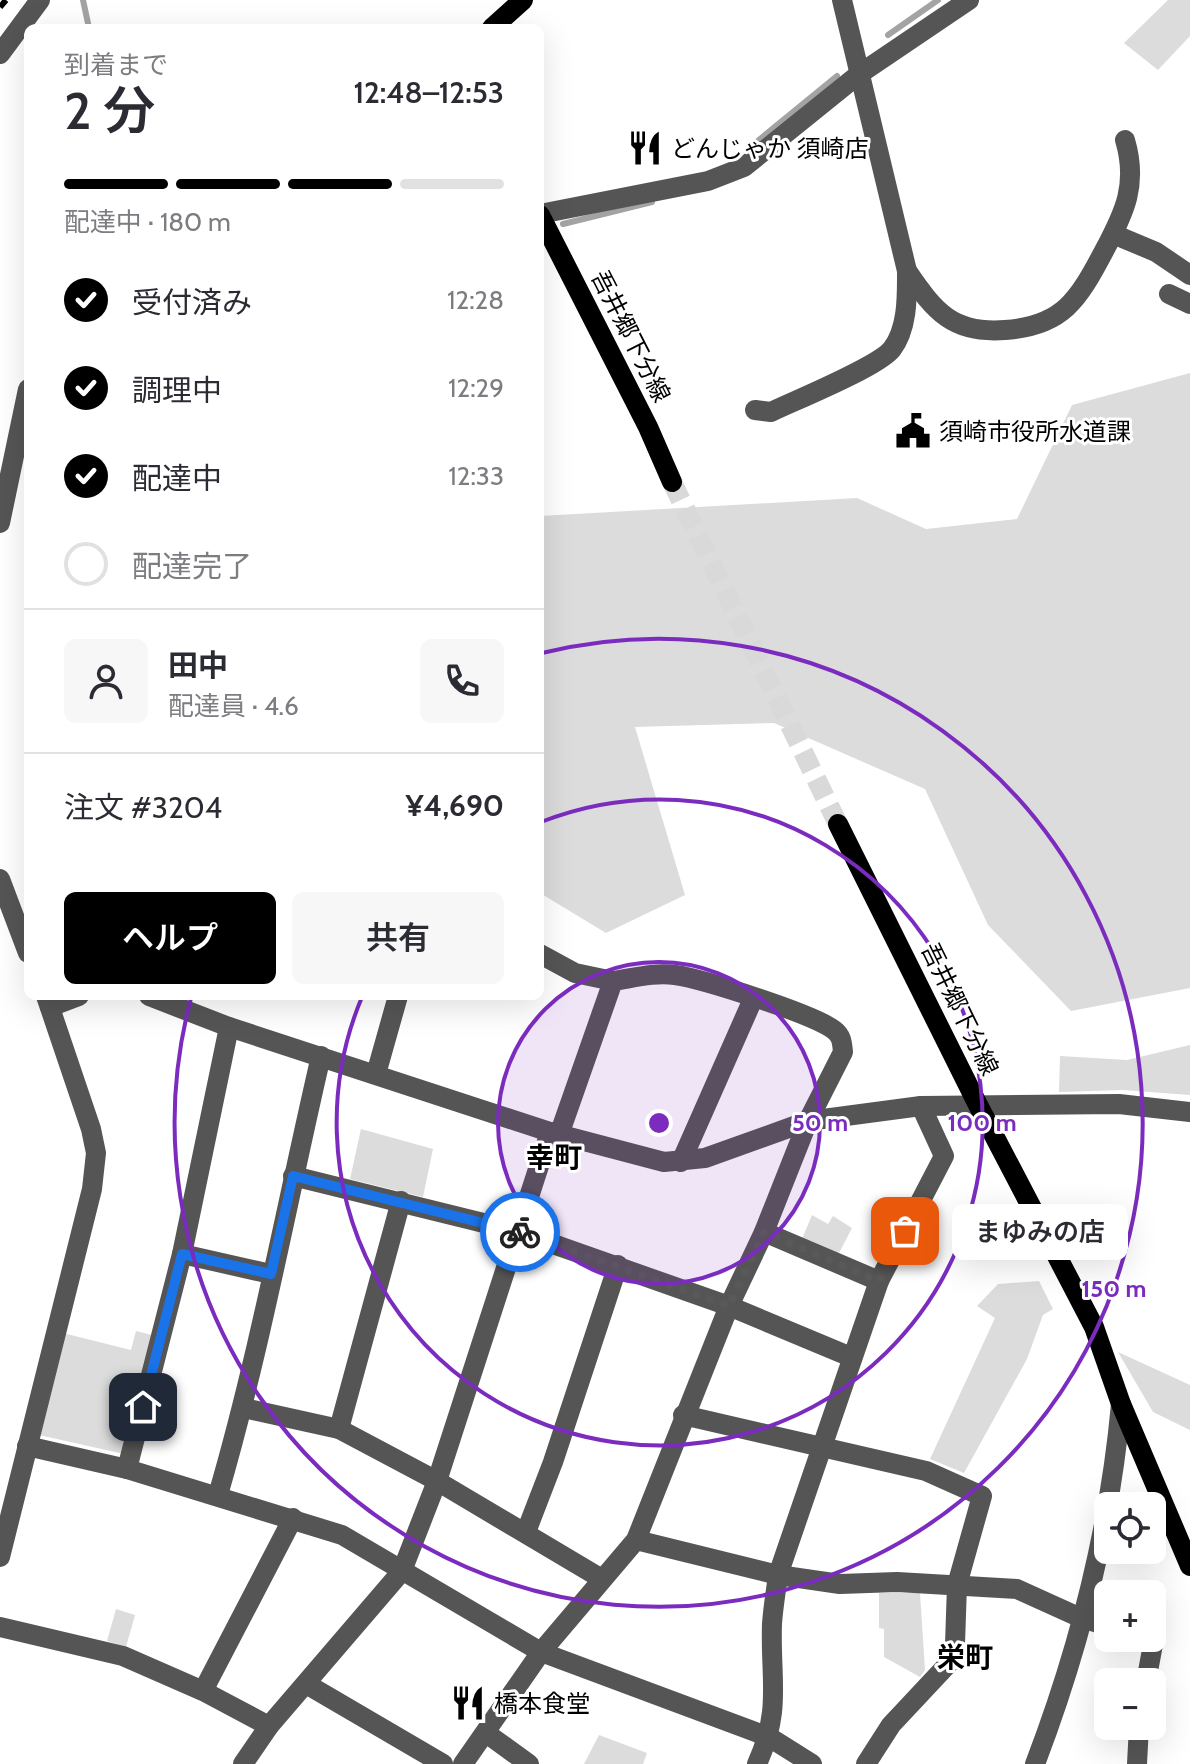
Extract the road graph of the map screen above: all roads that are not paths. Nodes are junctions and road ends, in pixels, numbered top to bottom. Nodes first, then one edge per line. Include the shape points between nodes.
1 (40, 0) edge
2 (523, 0) edge
3 (842, 0) edge
4 (969, 0) edge
5 (496, 24) edge
6 (0, 54) edge
7 (858, 75) junction
8 (1125, 140) dead end
9 (544, 213) edge
10 (544, 222) edge
11 (1113, 234) junction
12 (907, 271) junction
13 (1190, 275) edge
14 (1169, 294) dead end
15 (1190, 304) edge
16 (24, 408) edge
17 (755, 410) dead end
18 (672, 482) tunnel mouth
19 (0, 523) edge
20 (838, 824) tunnel mouth
21 (0, 879) edge
22 (24, 942) edge
23 (544, 956) edge
24 (613, 981) junction
25 (753, 999) junction
26 (159, 1000) edge
27 (397, 1000) edge
28 (48, 1001) edge
29 (229, 1027) junction
30 (321, 1056) junction
31 (376, 1074) junction
32 (977, 1103) junction
33 (921, 1106) junction
34 (1190, 1112) edge
35 (808, 1121) junction
36 (554, 1133) junction
37 (681, 1162) junction
38 (293, 1176) junction
39 (401, 1201) junction
40 (516, 1231) junction
41 (764, 1232) junction
42 (182, 1254) junction
43 (618, 1265) junction
44 (271, 1274) junction
45 (879, 1281) junction
46 (729, 1306) junction
47 (851, 1357) junction
48 (1121, 1404) junction
49 (244, 1408) junction
50 (683, 1415) junction
51 (339, 1429) junction
52 (27, 1446) junction
53 (821, 1448) junction
54 (127, 1469) junction
55 (437, 1481) junction
56 (218, 1495) junction
57 (293, 1518) junction
58 (526, 1532) junction
59 (636, 1540) junction
60 (0, 1557) edge
61 (1190, 1566) edge
62 (402, 1571) junction
63 (778, 1575) junction
64 (602, 1579) junction
65 (957, 1585) junction
66 (1081, 1618) junction
67 (1094, 1622) edge
68 (0, 1627) edge
69 (541, 1652) junction
70 (308, 1685) junction
71 (203, 1691) junction
72 (269, 1726) junction
73 (486, 1733) junction
74 (769, 1737) junction
75 (1138, 1740) edge
76 (245, 1763) edge
77 (443, 1764) edge
78 (463, 1764) edge
79 (529, 1764) edge
80 (757, 1764) edge
81 (812, 1764) edge
82 (866, 1764) edge
83 (1035, 1764) edge
84 (1137, 1764) edge

1 - 6 street
2 - 5 main road
3 - 7 street
4 - 7 street
7 - 9 street via 754,160 726,175
7 - 12 street
8 - 11 street via 1133,176
10 - 18 main road, 吾井郷下分線
11 - 12 street via 1070,304 1045,324 1029,329 967,330 932,305
11 - 13 street
12 - 17 street via 907,306 892,350 771,412
14 - 15 street
16 - 19 street
20 - 32 main road, 吾井郷下分線
21 - 22 street
23 - 24 street via 575,973
24 - 25 street via 672,974
24 - 36 street
25 - 35 street via 815,1021 842,1040 843,1052
25 - 37 street
26 - 29 street
27 - 31 street
28 - 52 street via 96,1153 92,1189
29 - 30 street
29 - 42 street
30 - 31 street
30 - 38 street
31 - 36 street
32 - 33 street
32 - 34 street via 1119,1104
32 - 48 main road, 吾井郷下分線 via 1094,1327
33 - 35 street
33 - 45 street via 944,1156
35 - 37 street
35 - 41 street
36 - 37 street
36 - 40 street
38 - 39 street
38 - 44 street
39 - 40 street
39 - 51 street
40 - 43 street
40 - 55 street
41 - 45 street
41 - 46 street
42 - 44 street
42 - 54 street
43 - 46 street
43 - 58 street
44 - 49 street
45 - 47 street
46 - 47 street
46 - 50 street
47 - 53 street
48 - 61 main road, 吾井郷下分線
48 - 66 street via 1115,1465
49 - 51 street
49 - 56 street
50 - 53 street
50 - 59 street
51 - 55 street
52 - 54 street
52 - 60 street
53 - 63 street
53 - 65 street via 926,1471 982,1496
54 - 56 street
55 - 58 street
55 - 62 street
56 - 57 street
57 - 62 street via 342,1535
57 - 71 street
58 - 64 street
59 - 63 street
59 - 64 street
62 - 69 street
62 - 70 street
63 - 65 street via 840,1584
63 - 74 street
64 - 69 street
65 - 66 street via 1017,1589
65 - 82 street via 950,1662 891,1725
66 - 67 street
66 - 83 street
68 - 71 street via 123,1656
69 - 73 street
69 - 74 street
70 - 72 street
70 - 77 street
71 - 72 street
72 - 76 street
73 - 78 street
73 - 79 street
74 - 80 street
74 - 81 street
75 - 84 street

